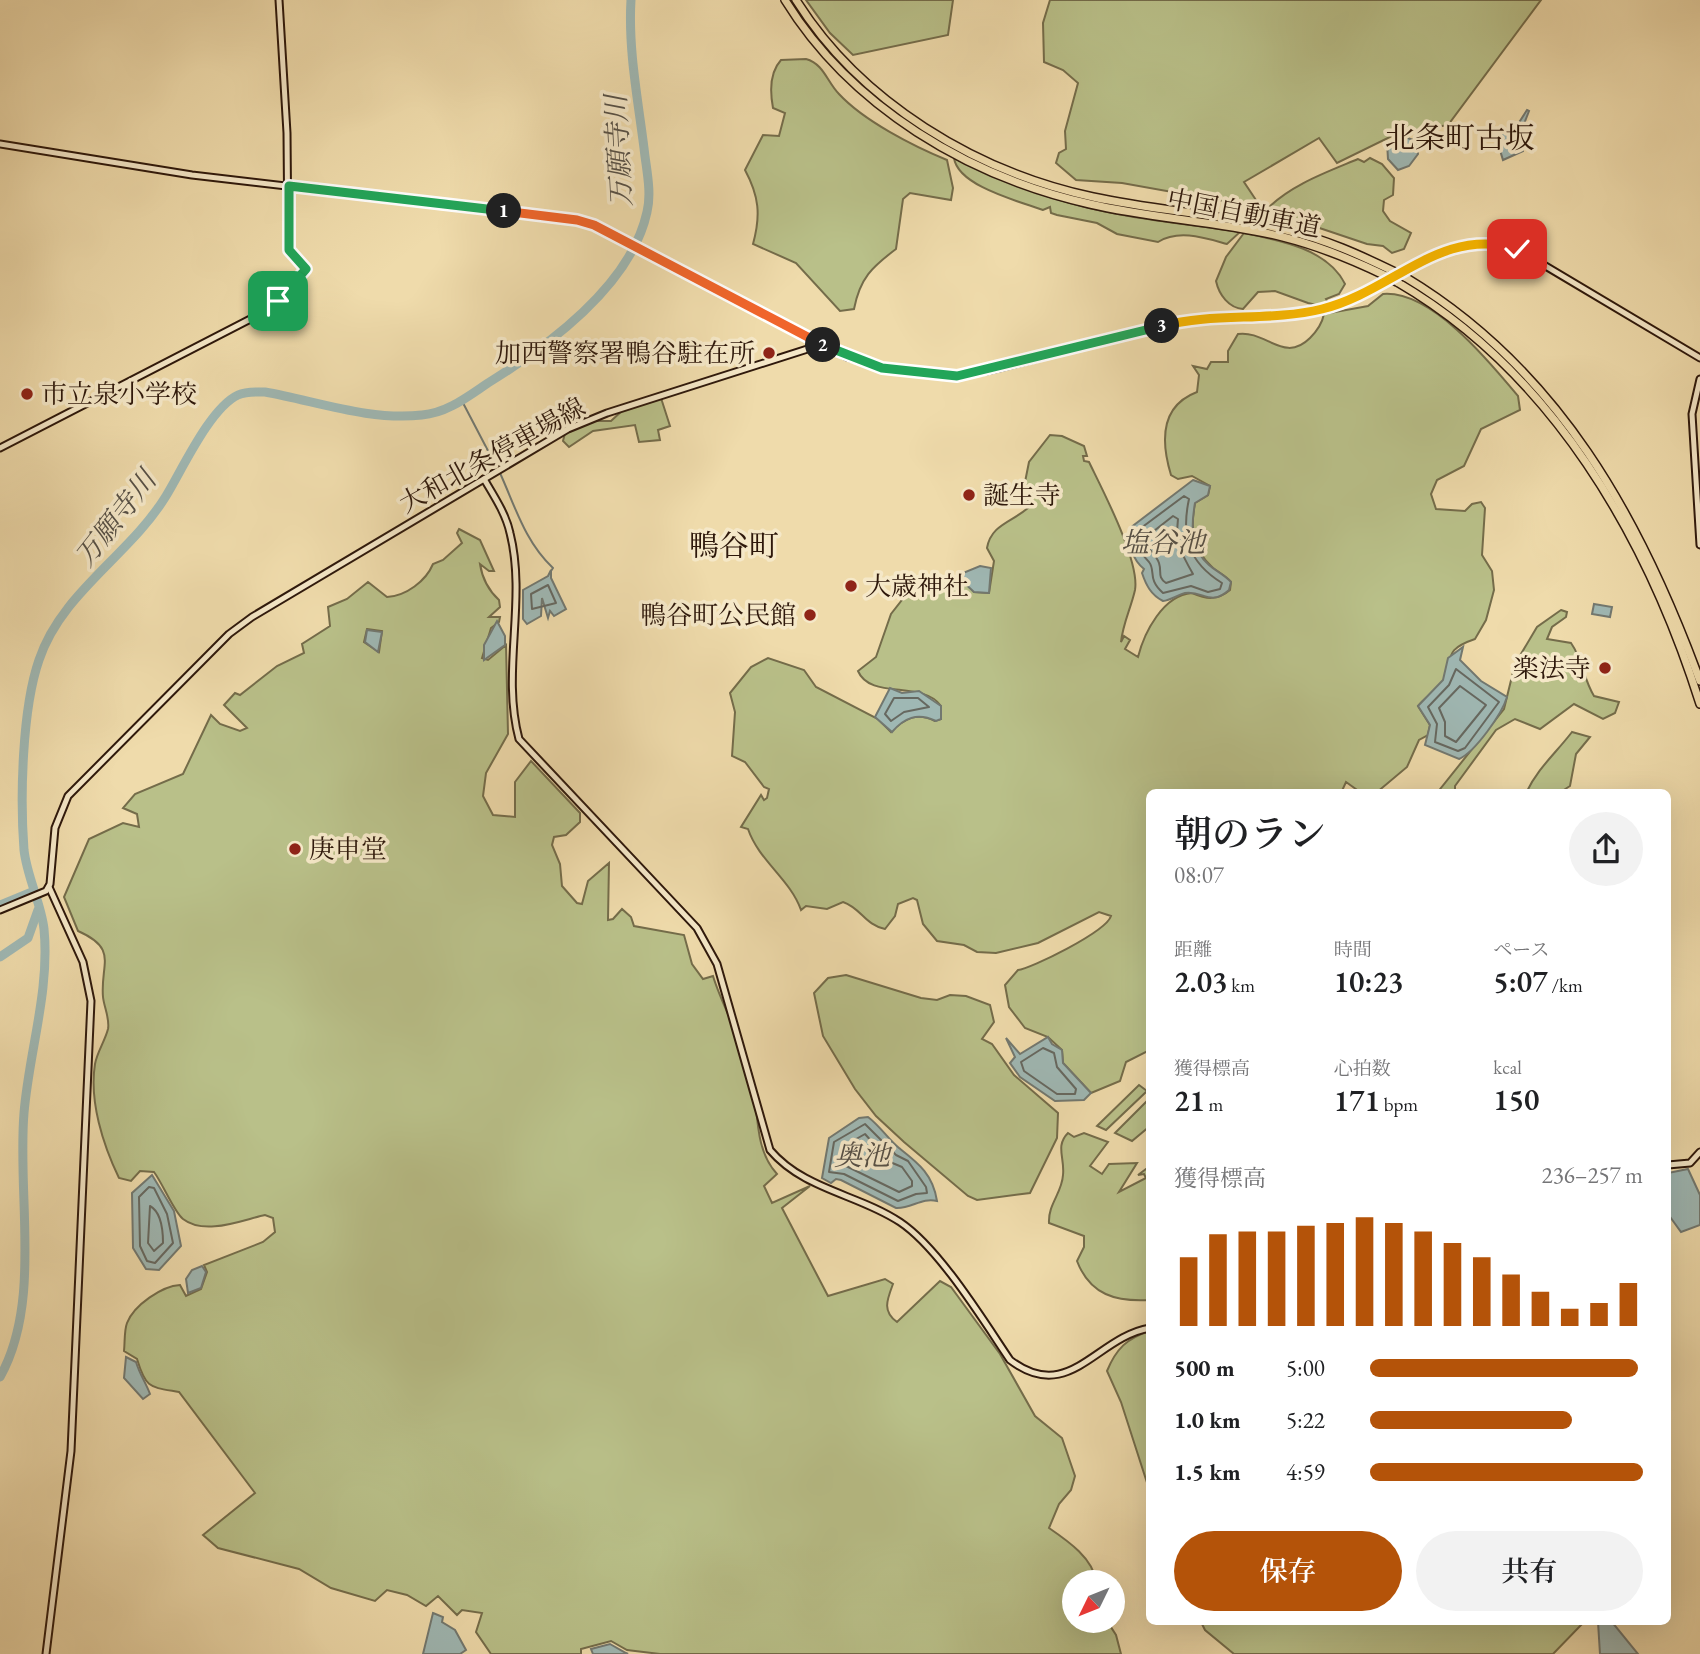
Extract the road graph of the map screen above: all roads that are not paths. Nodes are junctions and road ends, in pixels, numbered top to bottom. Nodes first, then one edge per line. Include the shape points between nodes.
1 (279, 0) edge
2 (785, 0) edge
3 (796, 0) edge
4 (0, 144) edge
5 (289, 186) junction
6 (821, 344) junction
7 (1700, 358) edge
8 (1700, 379) edge
9 (0, 448) edge
10 (484, 479) junction
11 (1700, 545) edge
12 (1700, 681) edge
13 (1700, 704) edge
14 (49, 887) junction
15 (0, 910) edge
16 (1700, 1152) edge
17 (1671, 1166) edge
18 (1146, 1328) edge
19 (46, 1654) edge

1 - 5 street
2 - 13 highway, 中国自動車道, bridge via 825,54 867,94 913,130 978,165 1027,186 1090,204 1283,237 1335,253 1442,309 1533,392 1573,444 1648,574
3 - 12 highway, 中国自動車道, bridge via 832,48 872,88 942,138 1001,167 1089,197 1288,230 1337,245 1405,277 1445,303 1487,335 1560,413 1602,473 1650,560
4 - 5 street
5 - 6 street via 577,220
5 - 9 street via 289,250 306,269 277,302 186,355
6 - 7 street via 882,368 957,376 1176,322 1324,309 1451,248 1482,242 1517,249
6 - 10 street, 大和北条停車場線 via 590,419
8 - 11 street via 1692,414
10 - 14 street, 大和北条停車場線 via 229,634 68,796 55,828
10 - 18 street via 500,506 513,546 513,718 519,739 697,928 717,964 770,1150 787,1169 900,1221 921,1239 1010,1360 1022,1369 1051,1376 1069,1372 1134,1330
14 - 15 street via 37,897
14 - 19 street via 83,962 91,1001 71,1451
16 - 17 street via 1690,1163

